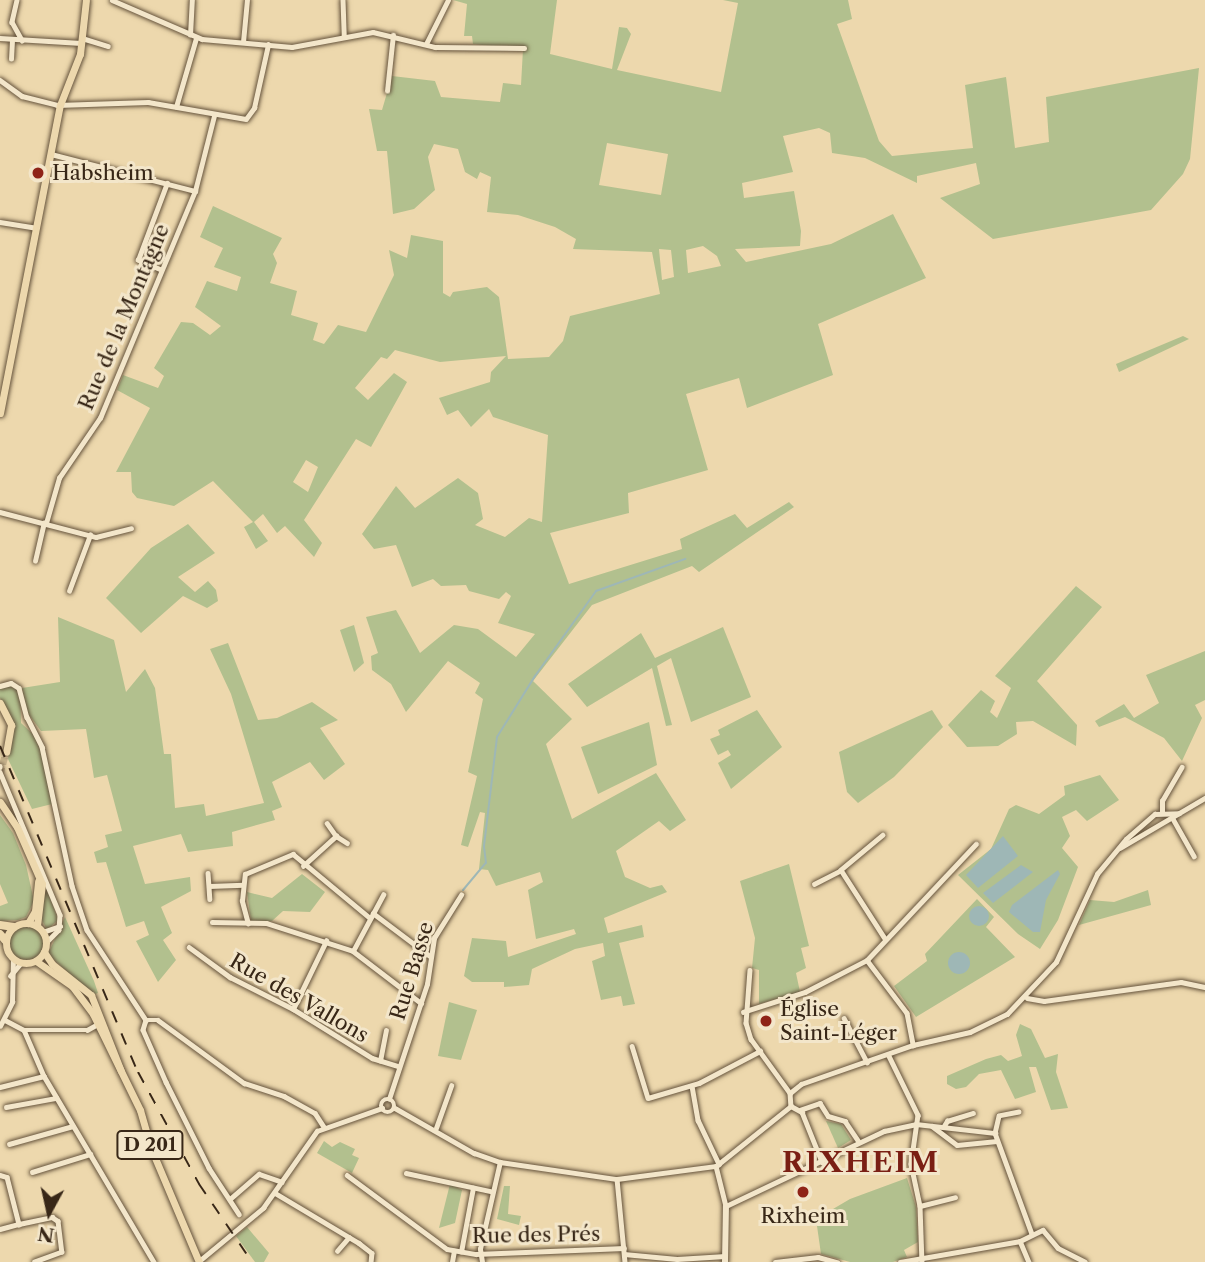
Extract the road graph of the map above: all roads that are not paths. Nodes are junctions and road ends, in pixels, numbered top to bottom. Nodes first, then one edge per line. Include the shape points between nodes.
1 (17, 0) edge
2 (86, 0) edge
3 (114, 0) edge
4 (192, 0) edge
5 (247, 0) edge
6 (343, 0) edge
7 (448, 0) edge
8 (190, 35) junction
9 (393, 35) junction
10 (344, 36) junction
11 (0, 38) edge
12 (196, 38) junction
13 (22, 40) junction
14 (12, 41) junction
15 (82, 41) junction
16 (243, 41) junction
17 (426, 44) junction
18 (268, 45) junction
19 (108, 46) dead end
20 (524, 48) dead end
21 (10, 59) dead end
22 (0, 80) edge
23 (387, 91) dead end
24 (60, 105) junction
25 (176, 107) junction
26 (214, 116) junction
27 (51, 154) junction
28 (167, 183) junction
29 (195, 191) junction
30 (0, 222) edge
31 (37, 229) junction
32 (161, 270) junction
33 (4, 371) edge
34 (0, 414) edge
35 (0, 512) edge
36 (45, 523) junction
37 (131, 528) dead end
38 (90, 535) junction
39 (35, 561) dead end
40 (69, 591) dead end
41 (0, 686) edge
42 (0, 703) edge
43 (6, 752) dead end
44 (1182, 767) dead end
45 (0, 772) edge
46 (1205, 798) edge
47 (0, 802) edge
48 (1165, 812) junction
49 (1179, 813) junction
50 (1147, 818) junction
51 (1172, 818) junction
52 (327, 823) dead end
53 (1153, 829) junction
54 (883, 835) dead end
55 (336, 836) junction
56 (347, 843) dead end
57 (975, 844) dead end
58 (1120, 848) junction
59 (1194, 856) dead end
60 (303, 866) junction
61 (841, 870) junction
62 (208, 873) dead end
63 (36, 874) junction
64 (814, 884) dead end
65 (243, 885) junction
66 (209, 886) junction
67 (383, 895) dead end
68 (461, 895) dead end
69 (209, 899) dead end
70 (372, 916) junction
71 (212, 922) dead end
72 (27, 923) junction
73 (248, 924) junction
74 (0, 925) edge
75 (60, 926) junction
76 (13, 927) junction
77 (40, 929) junction
78 (3, 937) edge
79 (884, 937) junction
80 (326, 941) junction
81 (46, 943) junction
82 (189, 947) dead end
83 (353, 951) junction
84 (44, 952) junction
85 (430, 956) junction
86 (13, 959) junction
87 (867, 960) junction
88 (36, 961) junction
89 (21, 963) junction
90 (750, 970) dead end
91 (10, 977) junction
92 (1205, 987) edge
93 (1027, 998) junction
94 (421, 1003) junction
95 (293, 1009) junction
96 (743, 1012) junction
97 (844, 1018) dead end
98 (5, 1020) junction
99 (146, 1020) junction
100 (98, 1024) junction
101 (0, 1026) edge
102 (24, 1030) junction
103 (386, 1031) dead end
104 (913, 1045) junction
105 (632, 1046) dead end
106 (760, 1051) junction
107 (889, 1056) junction
108 (380, 1061) junction
109 (867, 1062) junction
110 (398, 1066) junction
111 (44, 1076) junction
112 (122, 1076) junction
113 (451, 1086) dead end
114 (692, 1086) junction
115 (0, 1087) edge
116 (790, 1093) junction
117 (56, 1098) junction
118 (389, 1100) junction
119 (791, 1106) junction
120 (6, 1107) dead end
121 (382, 1108) junction
122 (395, 1108) junction
123 (800, 1110) junction
124 (1019, 1112) dead end
125 (974, 1113) dead end
126 (916, 1124) junction
127 (73, 1126) junction
128 (932, 1126) junction
129 (944, 1126) junction
130 (324, 1127) junction
131 (436, 1128) junction
132 (995, 1133) junction
133 (997, 1141) junction
134 (859, 1142) junction
135 (9, 1144) dead end
136 (90, 1153) junction
137 (500, 1162) junction
138 (821, 1162) junction
139 (718, 1165) junction
140 (32, 1172) dead end
141 (406, 1173) dead end
142 (0, 1175) edge
143 (347, 1175) dead end
144 (617, 1179) junction
145 (282, 1182) junction
146 (473, 1188) junction
147 (490, 1191) junction
148 (275, 1193) junction
149 (955, 1197) dead end
150 (230, 1199) junction
151 (726, 1206) junction
152 (920, 1206) junction
153 (239, 1213) dead end
154 (19, 1224) junction
155 (0, 1229) edge
156 (1032, 1234) junction
157 (349, 1237) junction
158 (1020, 1241) junction
159 (337, 1251) dead end
160 (454, 1251) junction
161 (624, 1251) junction
162 (461, 1252) junction
163 (952, 1252) junction
164 (481, 1254) junction
165 (725, 1259) edge
166 (922, 1259) edge
167 (54, 1260) edge
168 (35, 1262) edge
169 (154, 1262) edge
170 (198, 1262) edge
171 (371, 1262) edge
172 (452, 1262) edge
173 (482, 1262) edge
174 (625, 1262) edge
175 (775, 1262) edge
176 (837, 1262) edge
177 (900, 1262) edge
178 (954, 1262) edge
179 (1029, 1262) edge
180 (1085, 1262) edge

1 - 13 street via 12,22
2 - 15 main road
3 - 8 street
4 - 8 street
5 - 16 street
6 - 10 street
7 - 17 street
8 - 12 street
9 - 10 street via 366,32
9 - 17 street
9 - 23 street
10 - 18 street via 292,47
11 - 14 street
12 - 16 street
12 - 25 street
13 - 14 street
13 - 15 street
14 - 21 street
15 - 19 street
15 - 24 main road
16 - 18 street
17 - 20 street
18 - 26 street via 252,115 234,120
22 - 24 street via 22,96
24 - 25 street via 148,103
24 - 27 main road
25 - 26 street
26 - 29 street, Rue de la Montagne
27 - 28 street
27 - 31 main road
28 - 29 street
28 - 32 street via 138,260
29 - 32 street, Rue de la Montagne
30 - 31 street
31 - 33 main road
32 - 36 street, Rue de la Montagne via 100,418 59,478
33 - 34 main road
35 - 36 street
36 - 38 street
36 - 39 street, Rue de la Montagne
37 - 38 street via 110,537
38 - 40 street
41 - 99 street via 11,683 19,688 44,757 85,925
42 - 43 main road via 11,725
44 - 48 street via 1163,801
45 - 75 street via 57,906
46 - 49 street
47 - 63 main road via 17,827
48 - 49 street
48 - 50 street
48 - 51 street
49 - 51 street
50 - 53 street
50 - 58 street
51 - 53 street
51 - 59 street
52 - 55 street
53 - 58 street
54 - 61 street
55 - 56 street
55 - 60 street
57 - 79 street
58 - 93 street via 1092,883 1056,962
60 - 65 street via 293,854 248,870
60 - 70 street
61 - 64 street
61 - 79 street
62 - 66 street
63 - 72 main road via 36,904
63 - 77 main road via 43,892
65 - 66 street
65 - 73 street
66 - 69 street
67 - 70 street
68 - 85 street, Rue Basse via 434,938
70 - 83 street
70 - 85 street
71 - 73 street
72 - 76 main road
72 - 77 main road
73 - 80 street via 266,923
74 - 76 highway
75 - 77 street
75 - 81 street
76 - 78 main road
77 - 81 main road
78 - 86 main road
79 - 87 street
80 - 83 street
80 - 95 street
81 - 84 main road
82 - 95 street, Rue des Vallons via 230,977
83 - 94 street
84 - 88 main road
84 - 112 main road, D 201 via 90,995 116,1051
85 - 94 street, Rue Basse
86 - 89 main road
86 - 91 street
87 - 96 street via 810,990
87 - 104 street via 907,1013
88 - 89 main road
88 - 100 main road, D 201 via 72,986
89 - 91 street
90 - 96 street
91 - 98 street via 12,1002
92 - 93 street via 1181,982 1044,1001
93 - 104 street via 984,1027
94 - 110 street, Rue Basse
95 - 108 street, Rue des Vallons
96 - 106 street
97 - 109 street
98 - 101 street
98 - 102 street
99 - 130 street via 158,1020 244,1083 284,1096 315,1113
99 - 150 street via 143,1030 166,1082
100 - 102 street via 87,1030
100 - 112 main road, D 201
102 - 111 street
103 - 108 street
104 - 107 street
105 - 114 street via 646,1098
106 - 114 street
106 - 116 street
107 - 109 street
107 - 126 street via 917,1111
108 - 110 street, Rue des Vallons
109 - 116 street via 801,1084
110 - 118 street, Rue Basse
111 - 115 street
111 - 117 street
112 - 170 main road, D 201 via 141,1110 150,1146
113 - 131 street
114 - 139 street via 698,1120
116 - 119 street
117 - 120 street
117 - 127 street
118 - 121 street
118 - 122 street
119 - 123 street
119 - 139 street
121 - 122 street via 388,1113
121 - 130 street
122 - 131 street
123 - 134 street via 820,1102 828,1116 845,1121
123 - 138 street
124 - 132 street via 999,1116
125 - 129 street
126 - 128 street
126 - 134 street
126 - 152 street via 912,1178
127 - 135 street
127 - 136 street
128 - 129 street
128 - 133 street via 957,1145
129 - 132 street
130 - 145 street
131 - 137 street via 474,1153
132 - 133 street
133 - 156 street
134 - 138 street
136 - 140 street
136 - 169 street
137 - 144 street
137 - 147 street
138 - 151 street
139 - 144 street
139 - 151 street
141 - 146 street
142 - 154 street via 7,1177
143 - 160 street, Rue des Prés
144 - 161 street
145 - 148 street
145 - 150 street via 259,1174
146 - 147 street
146 - 162 street
147 - 164 street
148 - 157 street
148 - 170 street
149 - 152 street
150 - 153 street
151 - 165 main road
152 - 166 street
154 - 155 street
154 - 167 street via 56,1218 64,1245
156 - 158 street
156 - 180 street via 1046,1231 1058,1248
157 - 159 street
157 - 171 street via 372,1253
158 - 163 street
158 - 179 street
160 - 162 street, Rue des Prés
160 - 172 street
161 - 164 street, Rue des Prés
161 - 165 street, Rue des Prés via 677,1259 717,1254
161 - 174 street
162 - 164 street, Rue des Prés
163 - 166 street
163 - 178 street
164 - 173 street
166 - 177 street
167 - 168 street
175 - 176 street via 818,1257

